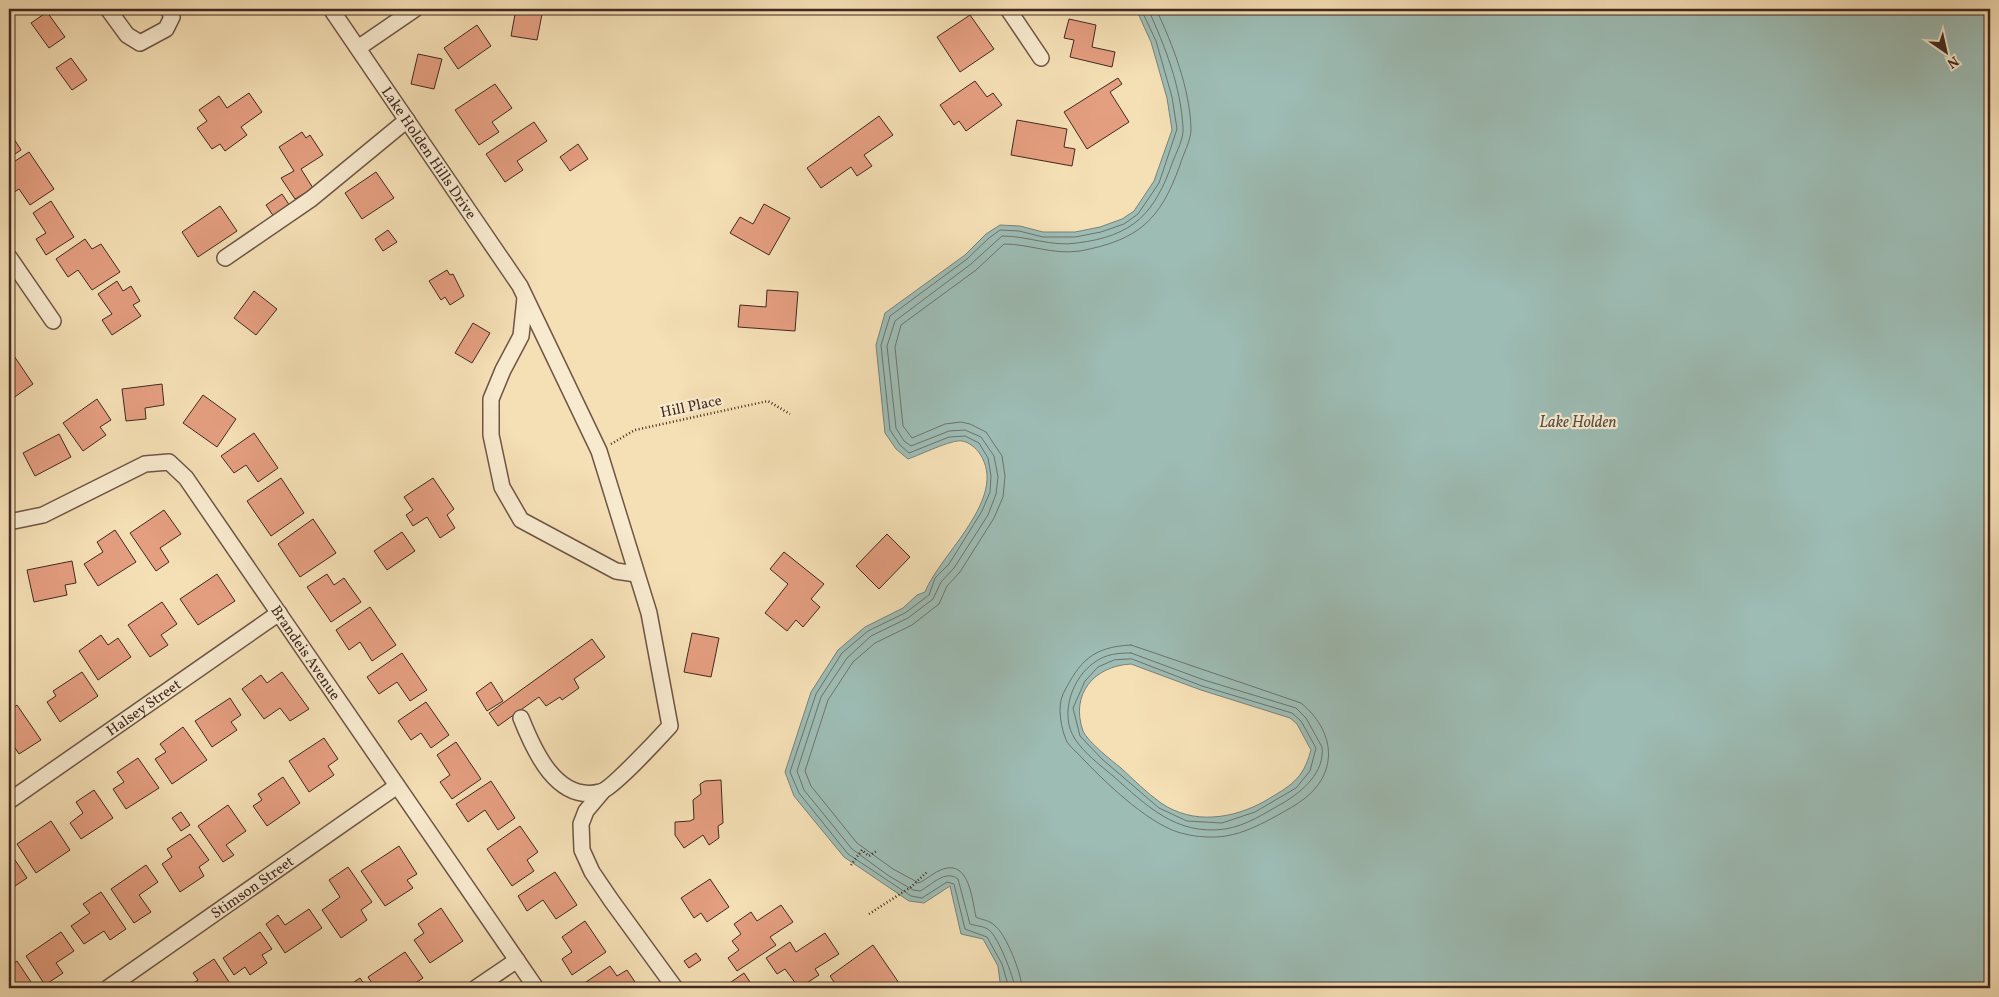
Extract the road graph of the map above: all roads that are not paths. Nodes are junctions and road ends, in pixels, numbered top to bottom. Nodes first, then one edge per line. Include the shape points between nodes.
1 (108, 9) edge
2 (168, 9) edge
3 (331, 9) edge
4 (415, 9) edge
5 (1008, 9) edge
6 (358, 48) junction
7 (1041, 58) dead end
8 (407, 120) junction
9 (9, 258) edge
10 (226, 258) dead end
11 (525, 296) junction
12 (53, 321) dead end
13 (9, 522) edge
14 (636, 574) junction
15 (279, 613) junction
16 (521, 718) dead end
17 (397, 786) junction
18 (602, 792) junction
19 (9, 801) edge
20 (517, 960) junction
21 (108, 988) edge
22 (476, 988) edge
23 (536, 988) edge
24 (675, 988) edge

1 - 2 street via 127,35 140,44 166,29 172,17
3 - 6 street, Lake Holden Hills Drive
4 - 6 street
5 - 7 street
6 - 8 street, Lake Holden Hills Drive
8 - 10 street via 311,199
8 - 11 street, Lake Holden Hills Drive
9 - 12 street
11 - 14 street, Lake Holden Hills Drive via 600,451
11 - 14 street via 522,336 491,399 491,435 502,487 521,520 616,571
13 - 15 street, Brandeis Avenue via 43,515 145,464 169,462 186,478
14 - 18 street, Lake Holden Hills Drive via 649,614 670,726 652,747
15 - 17 street, Brandeis Avenue
15 - 19 street, Halsey Street
16 - 18 street via 532,746 554,777 577,794
17 - 20 street, Brandeis Avenue
17 - 21 street, Stimson Street
18 - 24 street via 586,811 581,824 582,850 610,900
20 - 22 street
20 - 23 street, Brandeis Avenue

